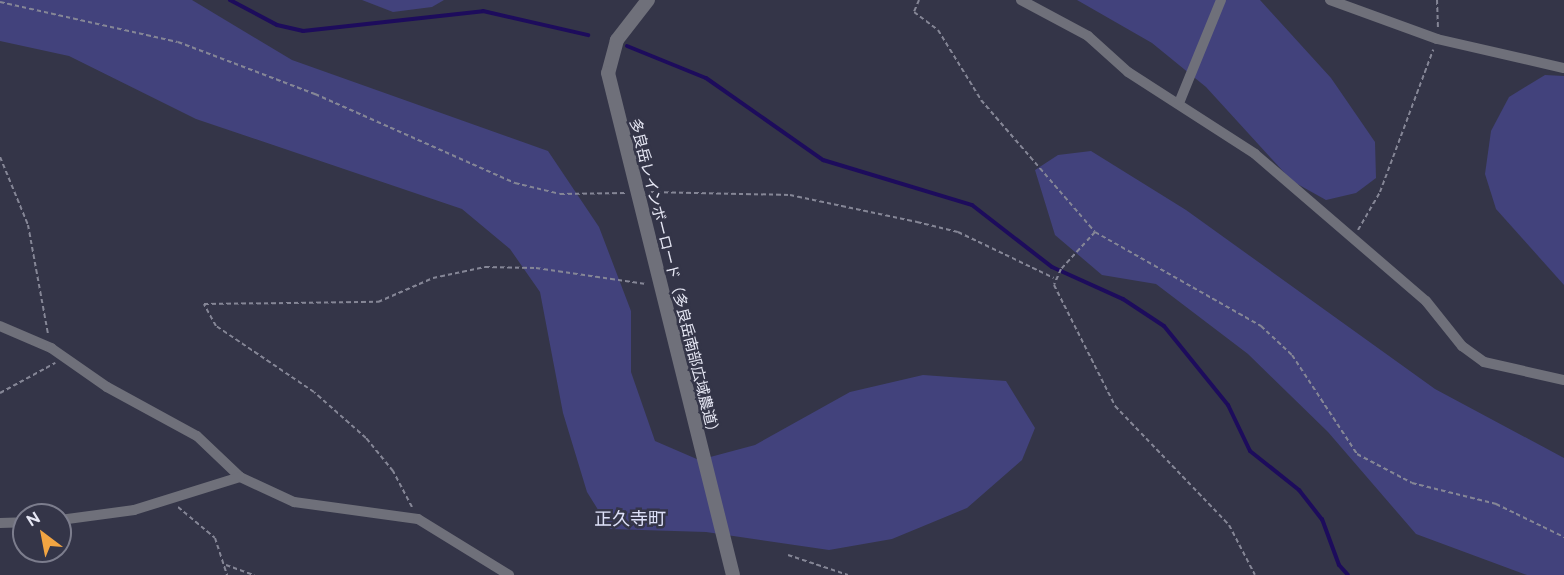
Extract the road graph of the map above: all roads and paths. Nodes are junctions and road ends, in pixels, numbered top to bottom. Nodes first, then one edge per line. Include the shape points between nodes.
1 (648, 0) edge
2 (919, 0) edge
3 (1021, 0) edge
4 (1221, 0) edge
5 (1330, 0) edge
6 (1437, 0) edge
7 (0, 2) edge
8 (1437, 39) junction
9 (1564, 68) edge
10 (1179, 103) junction
11 (0, 157) edge
12 (635, 192) junction
13 (1095, 232) junction
14 (1353, 238) junction
15 (1055, 278) junction
16 (658, 285) junction
17 (0, 326) edge
18 (51, 348) junction
19 (63, 356) junction
20 (1564, 380) edge
21 (0, 393) edge
22 (240, 477) junction
23 (165, 496) junction
24 (72, 518) edge
25 (418, 519) junction
26 (1564, 537) edge
27 (788, 555) dead end
28 (226, 565) junction
29 (226, 575) edge
30 (254, 575) edge
31 (509, 575) edge
32 (733, 575) edge
33 (848, 575) edge
34 (1255, 575) edge

1 - 12 street, 多良岳レインボーロード（多良岳南部広域農道） via 617,40 608,73
2 - 13 path via 914,12 938,30 981,100
3 - 10 street via 1088,36 1128,72
4 - 10 street
5 - 8 street
6 - 8 path
7 - 12 path via 178,42 315,94 515,183 560,194
8 - 9 street
8 - 14 path via 1395,139 1380,192
10 - 14 street via 1255,154
11 - 18 path via 28,225
12 - 15 path via 743,190 790,195 958,232
12 - 16 street, 多良岳レインボーロード（多良岳南部広域農道）
13 - 15 path
13 - 26 path via 1261,326 1292,355 1357,454 1376,467 1412,483 1496,504
14 - 20 street via 1426,301 1462,346 1484,362
15 - 34 path via 1114,406 1229,525
16 - 25 path via 536,268 485,267 433,278 378,302 204,304 216,326 314,392 366,438 393,471
16 - 32 street, 多良岳レインボーロード（多良岳南部広域農道）
17 - 18 street
18 - 19 street
19 - 21 path
19 - 22 street via 197,436
22 - 23 street
22 - 25 street via 294,502
23 - 24 street via 134,510
23 - 28 path via 215,538
25 - 31 street
27 - 33 path
28 - 29 path
28 - 30 path

